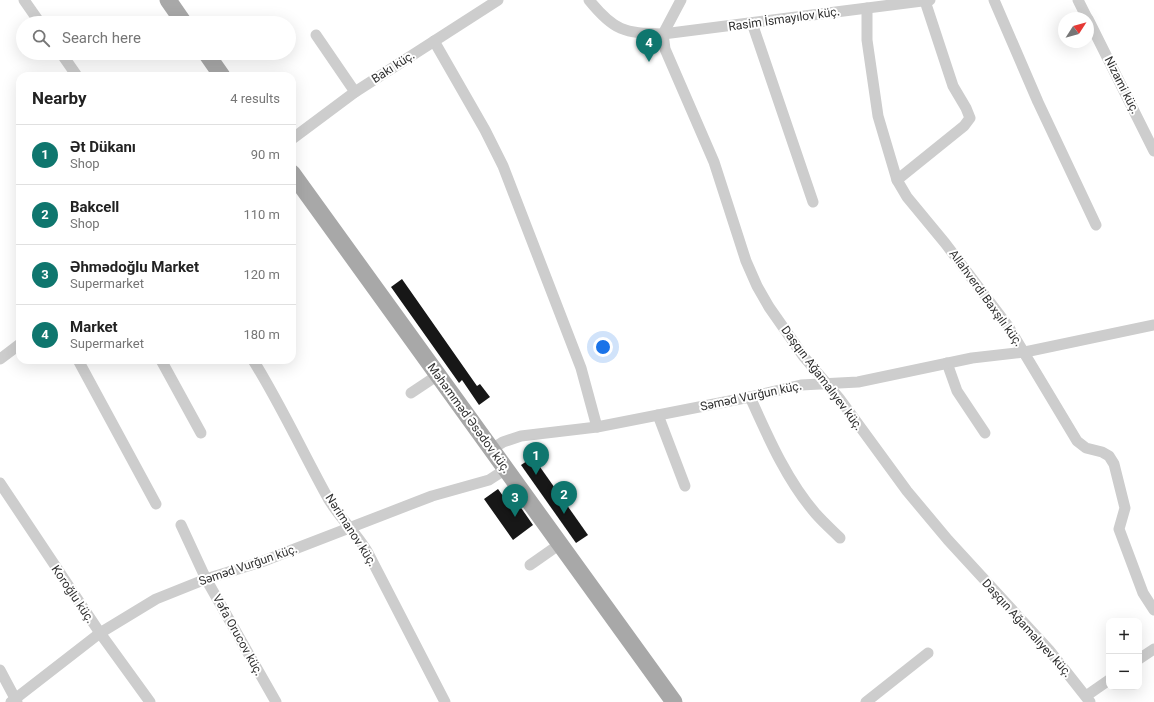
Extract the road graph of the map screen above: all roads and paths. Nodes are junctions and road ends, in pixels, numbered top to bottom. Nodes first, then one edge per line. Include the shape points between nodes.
1 (24, 0) edge
2 (168, 0) edge
3 (498, 0) edge
4 (588, 0) edge
5 (681, 0) edge
6 (927, 0) edge
7 (994, 0) edge
8 (1078, 0) edge
9 (897, 2) edge
10 (867, 8) junction
11 (1084, 12) edge
12 (35, 16) edge
13 (179, 16) edge
14 (752, 23) junction
15 (1094, 31) edge
16 (663, 34) junction
17 (316, 35) dead end
18 (434, 41) junction
19 (66, 60) edge
20 (211, 60) edge
21 (74, 72) edge
22 (219, 72) edge
23 (355, 92) junction
24 (296, 135) edge
25 (1153, 144) edge
26 (296, 179) edge
27 (897, 180) junction
28 (813, 202) dead end
29 (1096, 224) dead end
30 (1154, 325) edge
31 (16, 347) edge
32 (1024, 352) junction
33 (0, 359) edge
34 (947, 363) junction
35 (80, 364) edge
36 (163, 364) edge
37 (255, 364) edge
38 (438, 375) junction
39 (827, 384) junction
40 (411, 393) dead end
41 (750, 397) junction
42 (658, 415) junction
43 (597, 426) junction
44 (200, 433) dead end
45 (985, 433) dead end
46 (492, 449) junction
47 (506, 469) junction
48 (0, 483) edge
49 (685, 486) dead end
50 (156, 504) dead end
51 (181, 525) dead end
52 (350, 528) junction
53 (840, 538) dead end
54 (560, 544) junction
55 (530, 564) dead end
56 (206, 578) junction
57 (1154, 610) edge
58 (100, 633) junction
59 (1154, 649) edge
60 (928, 653) dead end
61 (1142, 657) edge
62 (0, 670) edge
63 (1106, 683) edge
64 (1088, 699) edge
65 (668, 700) edge
66 (14, 701) edge
67 (150, 702) edge
68 (276, 702) edge
69 (446, 702) edge
70 (866, 702) edge

1 - 12 street
2 - 13 main road
3 - 18 street, Bakı küç.
4 - 16 street, Rasim İsmayılov küç. via 614,26 625,31
5 - 16 street
6 - 9 street, Rasim İsmayılov küç.
6 - 27 street via 953,86 970,118 964,126
7 - 29 street via 1038,102
8 - 11 street, Nizami küç.
9 - 10 street, Rasim İsmayılov küç.
10 - 14 street, Rasim İsmayılov küç.
10 - 27 street, Allahverdi Baxşılı küç. via 867,40 878,116
14 - 16 street, Rasim İsmayılov küç.
14 - 28 street
15 - 25 street, Nizami küç.
16 - 39 street, Daşqın Ağamalıyev küç. via 665,49 714,162 746,261 757,286 804,358
17 - 23 street
18 - 23 street, Bakı küç.
18 - 43 street via 503,166 581,368
19 - 21 street
20 - 22 main road
23 - 24 street, Bakı küç.
26 - 38 main road, Məhəmməd Əsədov küç.
27 - 32 street, Allahverdi Baxşılı küç. via 907,197 988,298
30 - 32 street, Səməd Vurğun küç.
31 - 33 street
32 - 34 street, Səməd Vurğun küç.
32 - 57 street, Allahverdi Baxşılı küç. via 1077,441 1086,448 1106,454 1114,464 1125,508 1118,528 1143,593
34 - 39 street, Səməd Vurğun küç. via 858,382
34 - 45 street via 957,391
35 - 50 street
36 - 44 street
37 - 52 street, Nərimanov küç. via 330,500
38 - 40 street
38 - 46 main road, Məhəmməd Əsədov küç.
39 - 41 street, Səməd Vurğun küç. via 801,385
39 - 64 street, Daşqın Ağamalıyev küç. via 907,491 948,540 1049,650
41 - 42 street, Səməd Vurğun küç.
41 - 53 street via 769,440 793,481 816,514
42 - 43 street, Səməd Vurğun küç.
42 - 49 street
43 - 46 street, Səməd Vurğun küç. via 521,436
46 - 47 main road, Məhəmməd Əsədov küç.
47 - 52 street, Səməd Vurğun küç. via 489,480 432,496
47 - 54 main road, Məhəmməd Əsədov küç.
48 - 58 street, Koroğlu küç.
51 - 56 street, Vəfa Orucov küç.
52 - 56 street, Səməd Vurğun küç. via 261,562
52 - 69 street, Nərimanov küç. via 367,551
54 - 55 street
54 - 65 main road, Məhəmməd Əsədov küç.
56 - 58 street, Səməd Vurğun küç. via 156,599
56 - 68 street, Vəfa Orucov küç.
58 - 66 street, Səməd Vurğun küç.
58 - 67 street, Koroğlu küç.
59 - 61 street
60 - 70 street
62 - 66 street
63 - 64 street

